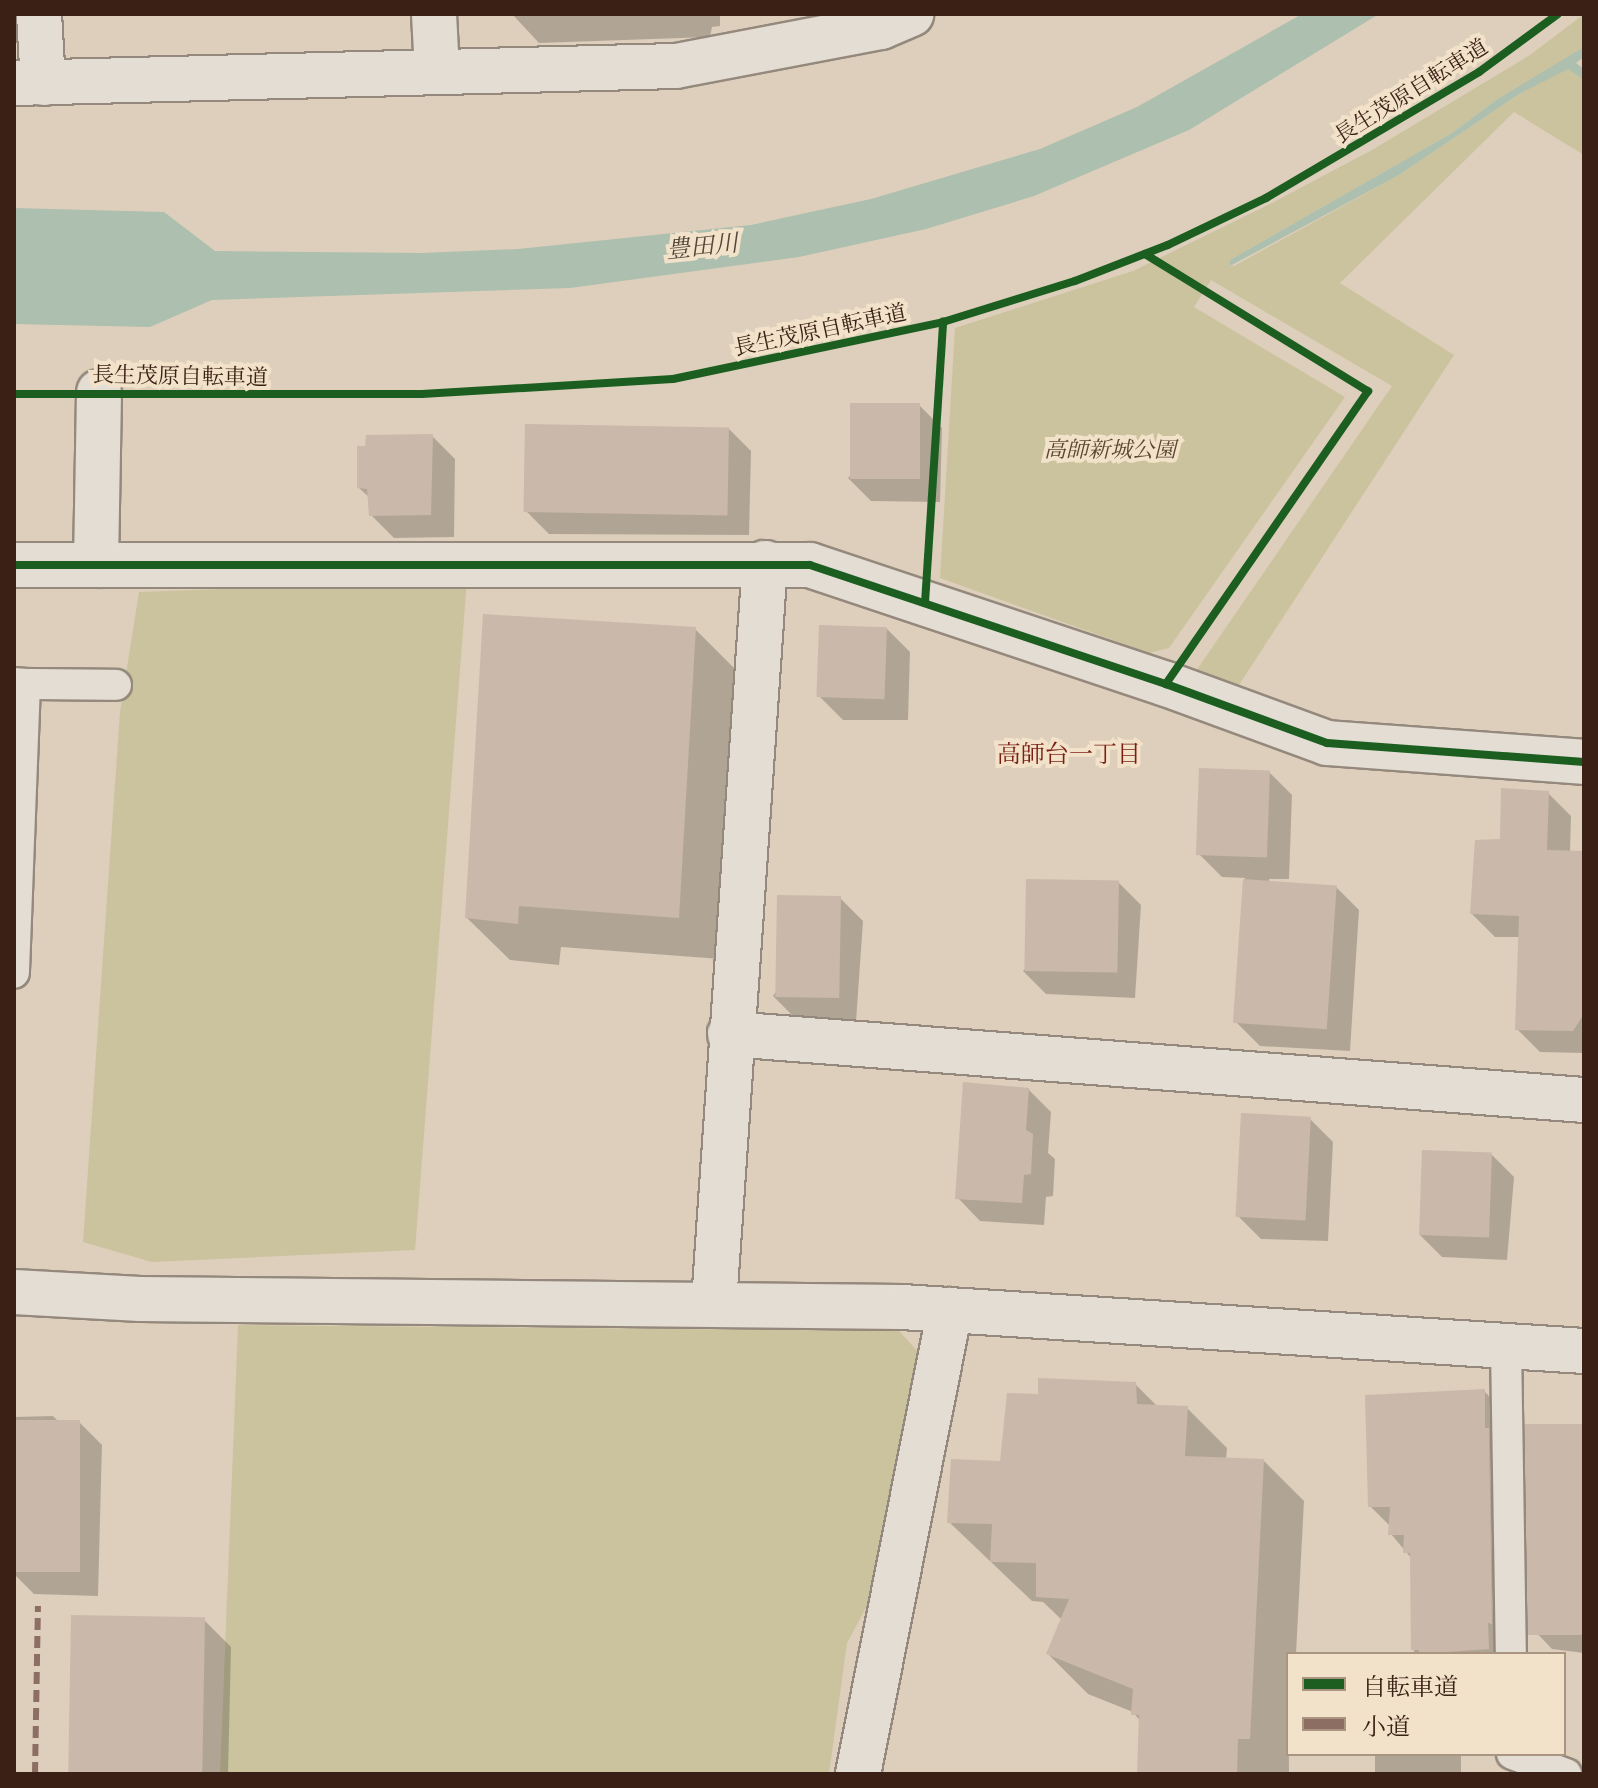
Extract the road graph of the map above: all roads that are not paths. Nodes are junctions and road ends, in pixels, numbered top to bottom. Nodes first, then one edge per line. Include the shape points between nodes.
1 (39, 14) edge
2 (434, 14) edge
3 (911, 14) edge
4 (437, 71) junction
5 (28, 83) edge
6 (99, 392) dead end
7 (765, 563) junction
8 (14, 565) edge
9 (96, 565) junction
10 (19, 684) edge
11 (116, 685) dead end
12 (1584, 762) edge
13 (14, 973) edge
14 (730, 1034) junction
15 (1584, 1100) edge
16 (14, 1292) edge
17 (714, 1303) junction
18 (950, 1310) junction
19 (1506, 1345) junction
20 (1584, 1351) edge
21 (1511, 1652) edge
22 (1517, 1756) edge
23 (858, 1774) edge
24 (1566, 1774) edge

1 - 5 street
2 - 4 street
3 - 4 street via 881,27 676,66
4 - 5 street
6 - 9 street
7 - 9 street
7 - 12 street via 810,565 1327,743
7 - 14 street
8 - 9 street
10 - 11 lane
10 - 13 lane
14 - 15 street
14 - 17 street
16 - 17 street via 140,1299
17 - 18 street
18 - 19 street
18 - 23 street
19 - 20 street
19 - 21 lane
22 - 24 lane

